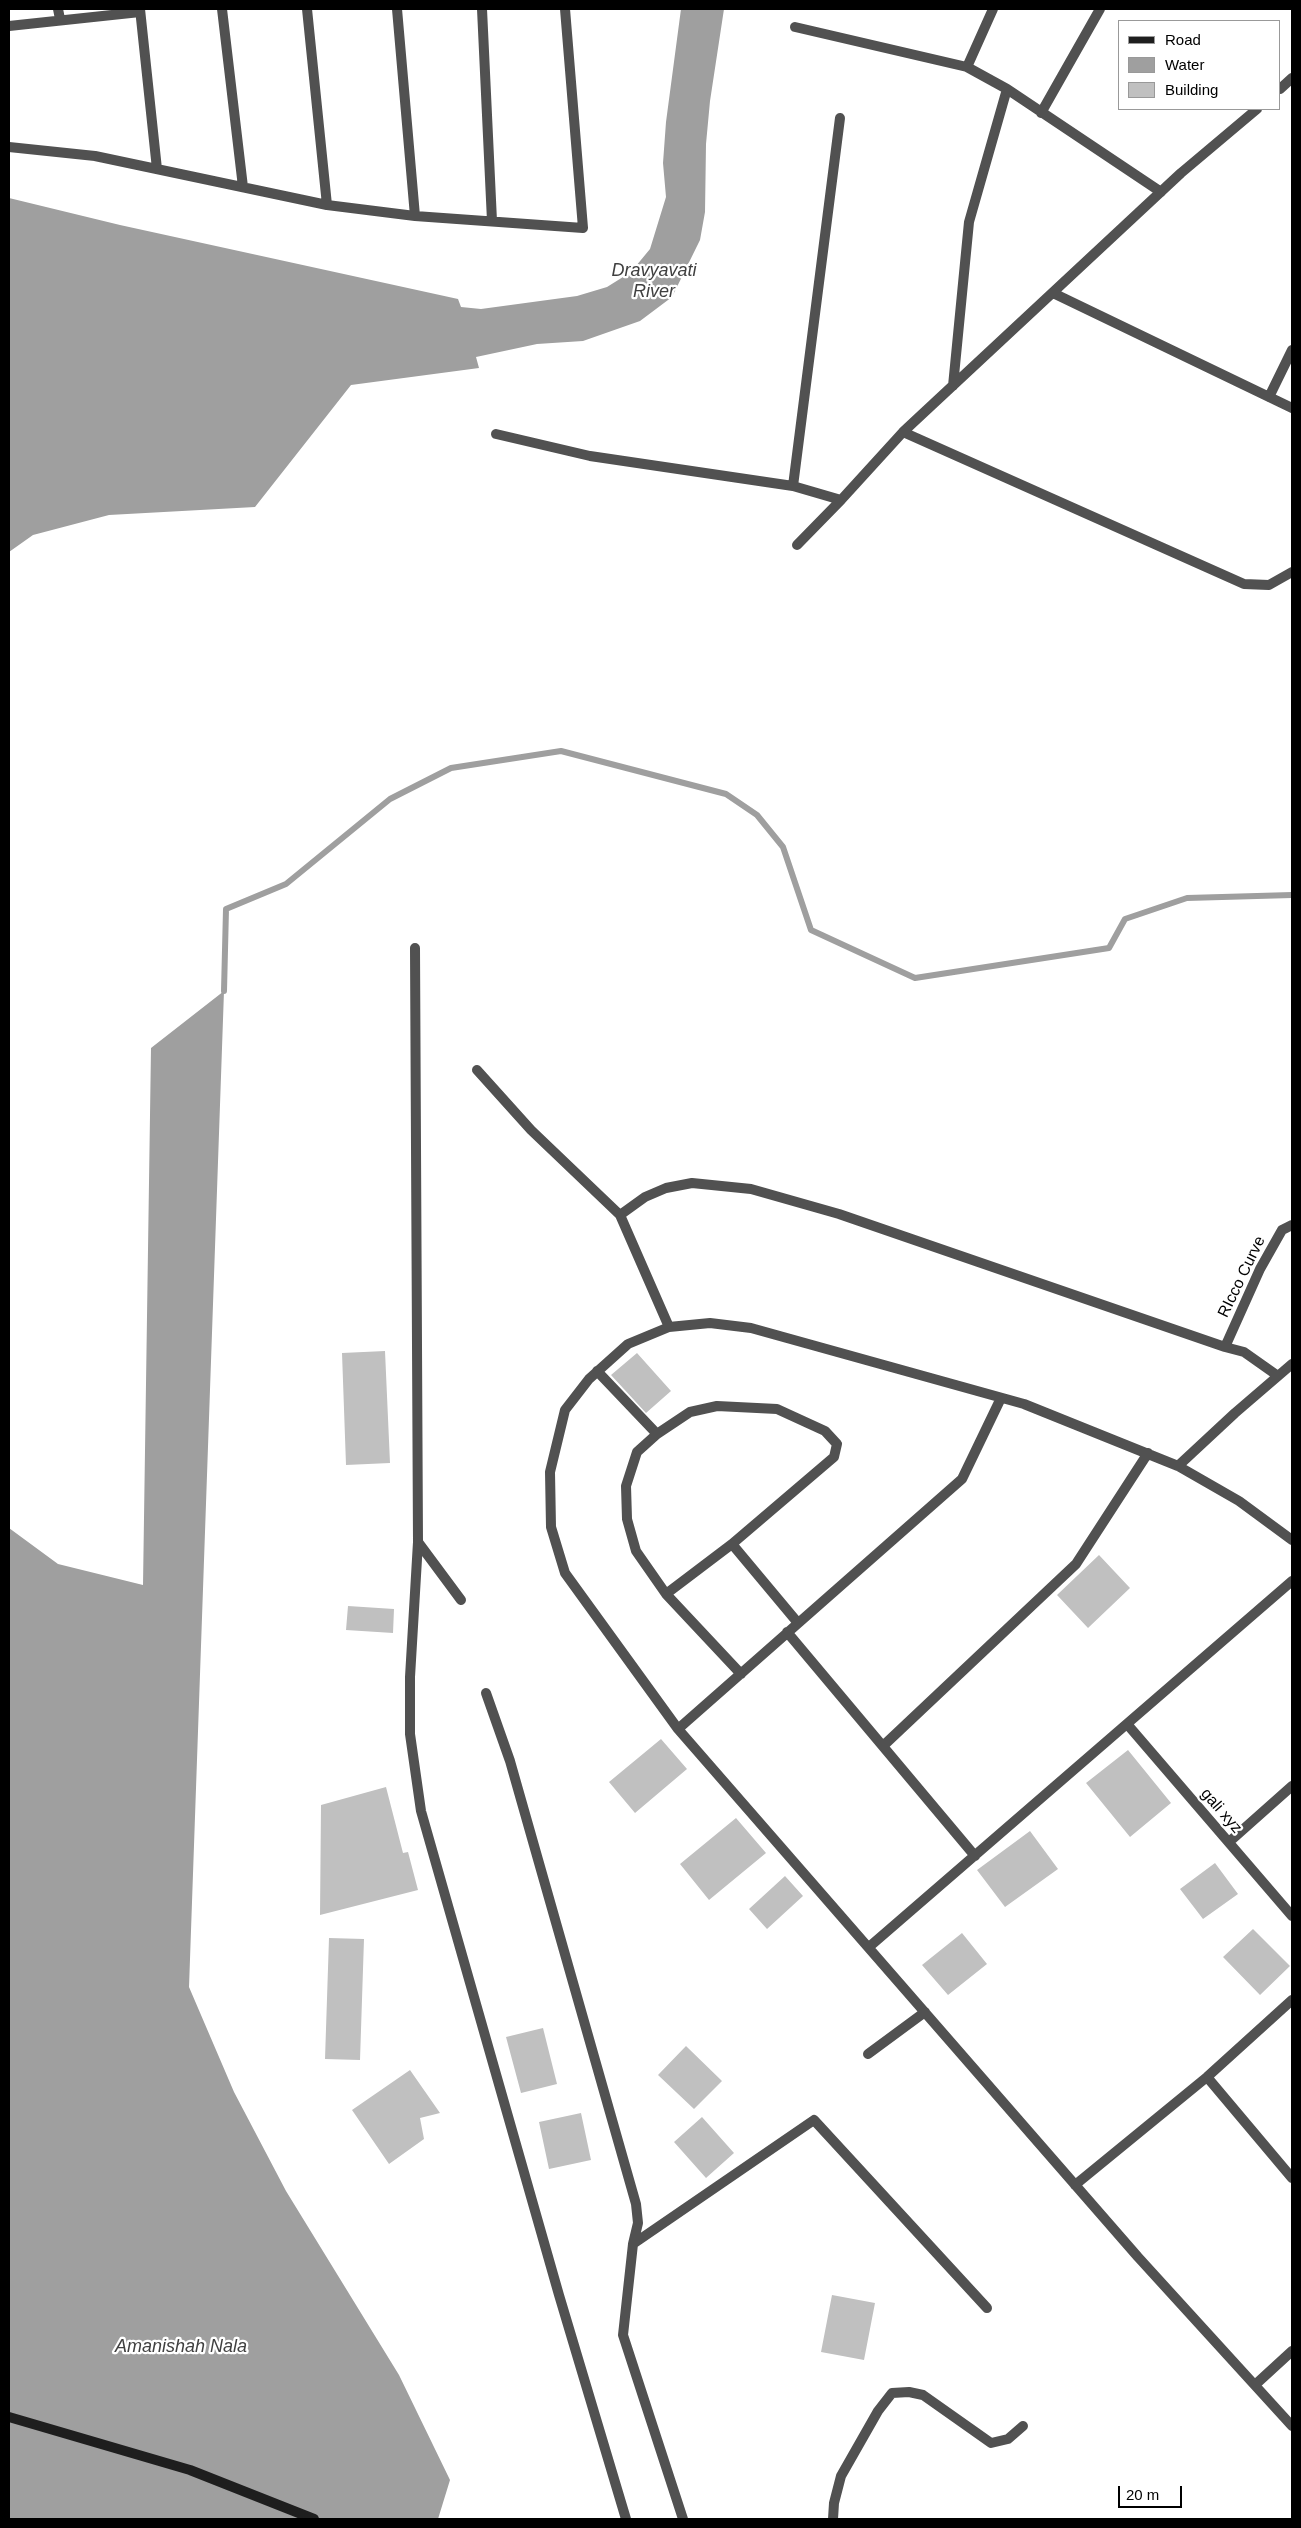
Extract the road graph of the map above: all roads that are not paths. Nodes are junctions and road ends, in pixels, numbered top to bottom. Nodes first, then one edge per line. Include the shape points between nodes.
1 (222, 9) edge
2 (231, 9) edge
3 (307, 9) edge
4 (397, 9) edge
5 (482, 9) edge
6 (565, 9) edge
7 (993, 9) edge
8 (1100, 9) edge
9 (140, 11) edge
10 (59, 14) edge
11 (9, 26) edge
12 (795, 27) dead end
13 (967, 67) junction
14 (1292, 78) edge
15 (1281, 88) edge
16 (1007, 89) junction
17 (1256, 110) edge
18 (1041, 113) junction
19 (840, 118) dead end
20 (9, 147) edge
21 (157, 169) junction
22 (243, 187) junction
23 (1162, 192) junction
24 (327, 204) junction
25 (415, 216) junction
26 (492, 221) junction
27 (1053, 293) junction
28 (1292, 350) edge
29 (953, 386) junction
30 (1269, 397) junction
31 (1292, 408) edge
32 (903, 432) junction
33 (496, 434) dead end
34 (793, 486) junction
35 (840, 500) junction
36 (797, 545) dead end
37 (1292, 572) edge
38 (415, 948) dead end
39 (477, 1070) dead end
40 (620, 1215) junction
41 (1292, 1225) edge
42 (669, 1327) junction
43 (1225, 1347) junction
44 (1292, 1364) edge
45 (597, 1371) junction
46 (1278, 1376) junction
47 (1001, 1398) junction
48 (657, 1434) junction
49 (1148, 1453) junction
50 (1178, 1466) junction
51 (1292, 1540) edge
52 (418, 1542) junction
53 (732, 1544) junction
54 (1292, 1581) edge
55 (666, 1594) junction
56 (461, 1600) dead end
57 (798, 1623) junction
58 (788, 1632) junction
59 (741, 1674) junction
60 (486, 1694) dead end
61 (1127, 1724) junction
62 (678, 1729) junction
63 (883, 1746) junction
64 (1292, 1786) edge
65 (1228, 1842) junction
66 (975, 1856) junction
67 (1292, 1916) edge
68 (869, 1947) junction
69 (1292, 2000) edge
70 (925, 2012) junction
71 (868, 2054) dead end
72 (1207, 2076) junction
73 (1292, 2178) edge
74 (1075, 2185) junction
75 (632, 2244) junction
76 (987, 2308) dead end
77 (1292, 2351) edge
78 (1256, 2384) junction
79 (9, 2417) edge
80 (1023, 2426) dead end
81 (1292, 2426) edge
82 (314, 2519) edge
83 (626, 2519) edge
84 (683, 2519) edge
85 (833, 2519) edge

1 - 2 street
1 - 22 street
3 - 24 street
4 - 25 street
5 - 26 street
6 - 26 street via 583,228
7 - 13 street
8 - 18 street
9 - 10 street
9 - 21 street
10 - 11 street
12 - 13 street
13 - 16 street
14 - 15 street
16 - 18 street
16 - 29 street via 969,222
17 - 23 street
18 - 23 street
19 - 34 street
20 - 21 street via 95,156
21 - 22 street
22 - 24 street
23 - 27 street
24 - 25 street
25 - 26 street
27 - 29 street
27 - 30 street
28 - 30 street
29 - 32 street
30 - 31 street
32 - 35 street
32 - 37 street via 1244,584 1269,585
33 - 34 street via 590,456
34 - 35 street
35 - 36 street
38 - 52 street
39 - 40 street via 531,1130
40 - 42 street
40 - 43 street via 645,1197 674,1186 692,1183 751,1188 839,1214
41 - 43 street, RIcco Curve via 1282,1230 1260,1269
42 - 45 street via 628,1344
42 - 47 street via 710,1323 751,1328
43 - 46 street via 1244,1352
44 - 46 street
45 - 48 street
45 - 62 street via 565,1410 550,1472 551,1527 565,1573
46 - 50 street
47 - 49 street
47 - 57 street via 962,1479
48 - 53 street via 690,1412 717,1406 742,1406 777,1410 825,1431 837,1444 834,1457
48 - 55 street via 637,1452 626,1486 627,1520 636,1551
49 - 50 street
49 - 63 street via 1076,1564
50 - 51 street via 1239,1500
52 - 56 street
52 - 83 street via 410,1724 421,1811
53 - 55 street
53 - 57 street
54 - 61 street
55 - 59 street
57 - 58 street
58 - 59 street
58 - 63 street
59 - 62 street
60 - 75 street via 510,1761 636,2204 638,2223
61 - 65 street, gali xyz
61 - 66 street
62 - 68 street
63 - 66 street
64 - 65 street
65 - 67 street, gali xyz
66 - 68 street
68 - 70 street
69 - 72 street
70 - 71 street
70 - 74 street
72 - 73 street
72 - 74 street
74 - 78 street
75 - 76 street via 814,2120
75 - 84 street via 623,2335
77 - 78 street
78 - 81 street
79 - 82 street via 190,2470
80 - 85 street via 1008,2439 991,2443 923,2395 892,2393 878,2411 841,2476

